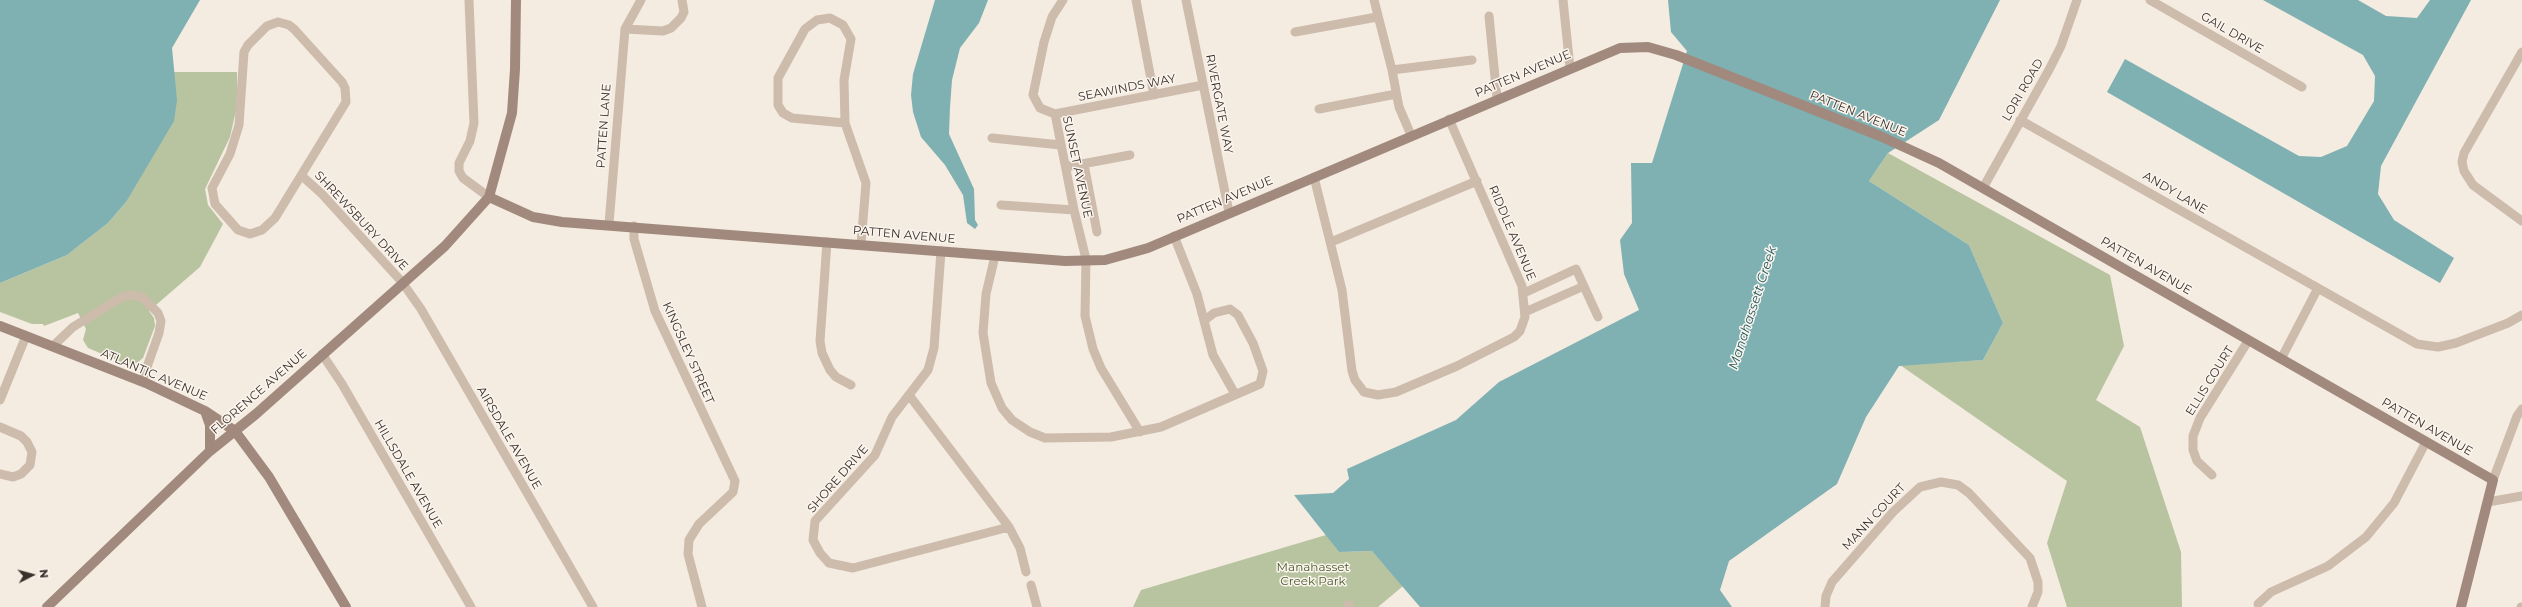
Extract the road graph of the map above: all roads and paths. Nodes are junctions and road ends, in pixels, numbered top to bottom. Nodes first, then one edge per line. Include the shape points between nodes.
1 (469, 0) edge
2 (516, 0) edge
3 (641, 0) edge
4 (682, 0) edge
5 (1063, 0) edge
6 (1136, 0) edge
7 (1186, 0) edge
8 (1374, 0) edge
9 (1563, 0) edge
10 (2077, 0) edge
11 (2150, 0) edge
12 (1489, 16) dead end
13 (1377, 17) junction
14 (625, 29) junction
15 (1295, 32) dead end
16 (2522, 52) edge
17 (1472, 60) dead end
18 (1570, 68) junction
19 (1392, 70) junction
20 (1202, 85) junction
21 (2302, 87) dead end
22 (1396, 94) junction
23 (1154, 95) junction
24 (1498, 98) junction
25 (1319, 109) dead end
26 (1055, 114) junction
27 (1449, 119) junction
28 (2020, 120) junction
29 (845, 123) junction
30 (1410, 136) junction
31 (992, 138) dead end
32 (1061, 145) junction
33 (1130, 155) dead end
34 (1084, 164) junction
35 (1066, 167) junction
36 (302, 176) junction
37 (1314, 177) junction
38 (1477, 181) junction
39 (1983, 188) junction
40 (489, 197) junction
41 (1001, 206) dead end
42 (1074, 210) junction
43 (1229, 212) junction
44 (2522, 221) edge
45 (609, 224) junction
46 (634, 226) junction
47 (1097, 232) dead end
48 (1174, 236) junction
49 (827, 242) junction
50 (1331, 242) junction
51 (861, 244) junction
52 (941, 251) junction
53 (995, 256) junction
54 (1086, 259) junction
55 (402, 282) junction
56 (1584, 286) junction
57 (2318, 288) junction
58 (1524, 293) junction
59 (1525, 312) junction
60 (2522, 315) edge
61 (1598, 317) dead end
62 (1205, 320) junction
63 (0, 326) edge
64 (26, 336) junction
65 (2248, 341) junction
66 (53, 346) junction
67 (322, 354) junction
68 (2281, 359) junction
69 (142, 381) junction
70 (851, 385) dead end
71 (1235, 394) junction
72 (909, 395) junction
73 (0, 400) edge
74 (2522, 409) edge
75 (205, 411) junction
76 (0, 427) edge
77 (235, 430) junction
78 (1140, 432) junction
79 (2426, 442) junction
80 (210, 451) junction
81 (0, 474) edge
82 (2212, 475) dead end
83 (2493, 480) junction
84 (2522, 496) edge
85 (2488, 502) junction
86 (1009, 527) junction
87 (1026, 572) dead end
88 (1031, 585) dead end
89 (2258, 604) dead end
90 (46, 607) edge
91 (346, 607) edge
92 (471, 607) edge
93 (593, 607) edge
94 (702, 607) edge
95 (1037, 607) edge
96 (1825, 607) edge
97 (2032, 607) edge
98 (2461, 607) edge

1 - 40 street via 474,122 472,137 460,163 460,171 463,178
2 - 40 street via 512,113
3 - 14 street, PATTEN LANE
4 - 14 street via 684,12 671,28
5 - 26 street, SUNSET AVENUE via 1052,17 1044,42 1033,95 1040,108
6 - 23 street
7 - 20 street, RIVERGATE WAY
8 - 13 street
9 - 18 street
10 - 28 street, LORI ROAD via 2061,46
11 - 21 street, GAIL DRIVE
12 - 24 street
13 - 15 street
13 - 19 street
14 - 45 street, PATTEN LANE
16 - 44 street via 2464,153 2462,162 2464,171 2473,185
17 - 19 street
18 - 24 street, PATTEN AVENUE
18 - 39 street, PATTEN AVENUE via 1625,47 1648,47 1676,55 1917,152
19 - 22 street
20 - 23 street, SEAWINDS WAY
20 - 43 street, RIVERGATE WAY
22 - 25 street
22 - 30 street
23 - 26 street, SEAWINDS WAY
24 - 27 street, PATTEN AVENUE
26 - 32 street, SUNSET AVENUE
27 - 30 street, PATTEN AVENUE
27 - 38 street, RIDDLE AVENUE
28 - 39 street, LORI ROAD
28 - 57 street, ANDY LANE
29 - 29 street via 844,80 851,39 843,25 836,20 822,18 809,24 793,49 778,78 776,100 780,110 792,118
29 - 51 street via 866,183
30 - 37 street, PATTEN AVENUE
31 - 32 street
32 - 35 street, SUNSET AVENUE
33 - 34 street
34 - 35 street
34 - 47 street
35 - 42 street, SUNSET AVENUE
36 - 36 street, SHREWSBURY DRIVE via 275,218 258,232 250,234 238,230 213,200 212,188 230,154 240,125 244,52 248,44 272,24 284,23 294,29 345,88 344,108
36 - 55 street, SHREWSBURY DRIVE via 322,194
37 - 43 street, PATTEN AVENUE
37 - 50 street
38 - 50 street
38 - 58 street, RIDDLE AVENUE
39 - 65 street, PATTEN AVENUE
40 - 45 street, PATTEN AVENUE via 533,217 562,222
40 - 55 street, FLORENCE AVENUE via 445,246
41 - 42 street
42 - 54 street, SUNSET AVENUE
43 - 48 street, PATTEN AVENUE
45 - 46 street, PATTEN AVENUE
46 - 49 street, PATTEN AVENUE
46 - 94 street, KINGSLEY STREET via 634,239 655,311 735,485 733,492 692,531 688,547
48 - 54 street, PATTEN AVENUE via 1121,256 1105,260
48 - 62 street
49 - 51 street, PATTEN AVENUE
49 - 70 street via 820,341 822,353 836,377
50 - 59 street via 1342,290 1352,371 1364,392 1378,395 1396,392 1457,366 1514,337 1524,324
51 - 52 street, PATTEN AVENUE
52 - 53 street, PATTEN AVENUE
52 - 72 street, SHORE DRIVE via 933,356 928,370
53 - 54 street, PATTEN AVENUE via 1065,261
53 - 78 street via 986,294 983,333 991,383 1006,413 1030,432 1050,439 1111,437
54 - 78 street, SUNSET AVENUE via 1085,316 1093,349 1101,368
55 - 67 street, FLORENCE AVENUE
55 - 93 street, AIRSDALE AVENUE via 421,309
56 - 58 street via 1576,269
56 - 59 street
56 - 61 street
57 - 60 street, ANDY LANE via 2417,344 2431,346 2456,343
57 - 68 street
58 - 59 street, RIDDLE AVENUE
62 - 71 street via 1213,355
62 - 71 street via 1214,313 1230,309 1238,315 1253,343 1262,371 1262,382
63 - 64 street, ATLANTIC AVENUE
64 - 66 street, ATLANTIC AVENUE
64 - 73 street
65 - 68 street, PATTEN AVENUE
65 - 82 street, ELLIS COURT via 2200,418 2193,436 2193,450 2197,461
66 - 69 street, ATLANTIC AVENUE
66 - 69 street via 73,327 122,297 142,297 158,313 161,321
67 - 77 street, FLORENCE AVENUE
67 - 92 street, HILLSDALE AVENUE
68 - 79 street, PATTEN AVENUE
69 - 75 street, ATLANTIC AVENUE
71 - 78 street via 1176,421
72 - 86 street
72 - 86 street, SHORE DRIVE via 892,417 875,455 815,521 813,540 820,553 834,565 853,568
74 - 83 street
75 - 77 street, ATLANTIC AVENUE
75 - 80 street via 210,425
76 - 81 street via 21,436 32,452 30,465 21,474
77 - 80 street, FLORENCE AVENUE
77 - 91 street, ATLANTIC AVENUE via 269,477
79 - 83 street, PATTEN AVENUE
79 - 89 street via 2394,502 2366,537 2328,566 2271,592
80 - 90 street, FLORENCE AVENUE
83 - 85 street
84 - 85 street
85 - 98 street
86 - 87 street via 1020,548
88 - 95 street
96 - 97 street, MANN COURT via 1826,596 1832,582 1893,512 1920,487 1941,482 1958,486 1969,493 2030,558 2038,582 2038,592

